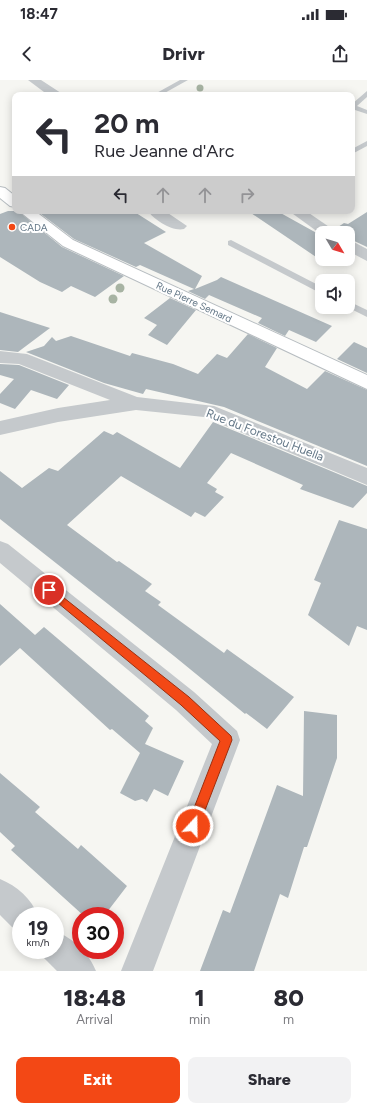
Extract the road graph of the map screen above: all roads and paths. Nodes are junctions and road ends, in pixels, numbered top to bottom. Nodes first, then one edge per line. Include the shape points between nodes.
1 (34, 80) edge
2 (185, 80) edge
3 (51, 92) edge
4 (162, 92) edge
5 (367, 93) edge
6 (355, 105) edge
7 (355, 108) edge
8 (367, 112) edge
9 (367, 143) edge
10 (355, 150) edge
11 (0, 191) edge
12 (12, 201) edge
13 (30, 214) edge
14 (160, 214) edge
15 (301, 214) edge
16 (179, 226) dead end
17 (319, 226) edge
18 (231, 243) dead end
19 (355, 248) edge
20 (366, 255) edge
21 (315, 287) edge
22 (355, 308) edge
23 (367, 314) edge
24 (0, 357) edge
25 (367, 383) edge
26 (136, 403) junction
27 (0, 428) edge
28 (367, 477) edge
29 (0, 550) edge
30 (0, 894) edge
31 (14, 907) edge
32 (64, 956) edge
33 (80, 971) edge
34 (137, 971) edge

1 - 3 street
2 - 4 lane
5 - 6 lane
7 - 8 lane
9 - 10 lane
11 - 12 main road
13 - 25 main road, Rue Pierre Semard via 68,243
14 - 16 street
15 - 17 street
18 - 21 lane
19 - 20 street
22 - 23 lane
24 - 26 street, Rue du Forestou Huella via 21,358
26 - 27 street, Rue du Forestou Huella via 58,415
26 - 28 street, Rue du Forestou Huella via 207,411
29 - 34 street via 185,701 227,740
30 - 31 street
32 - 33 street

